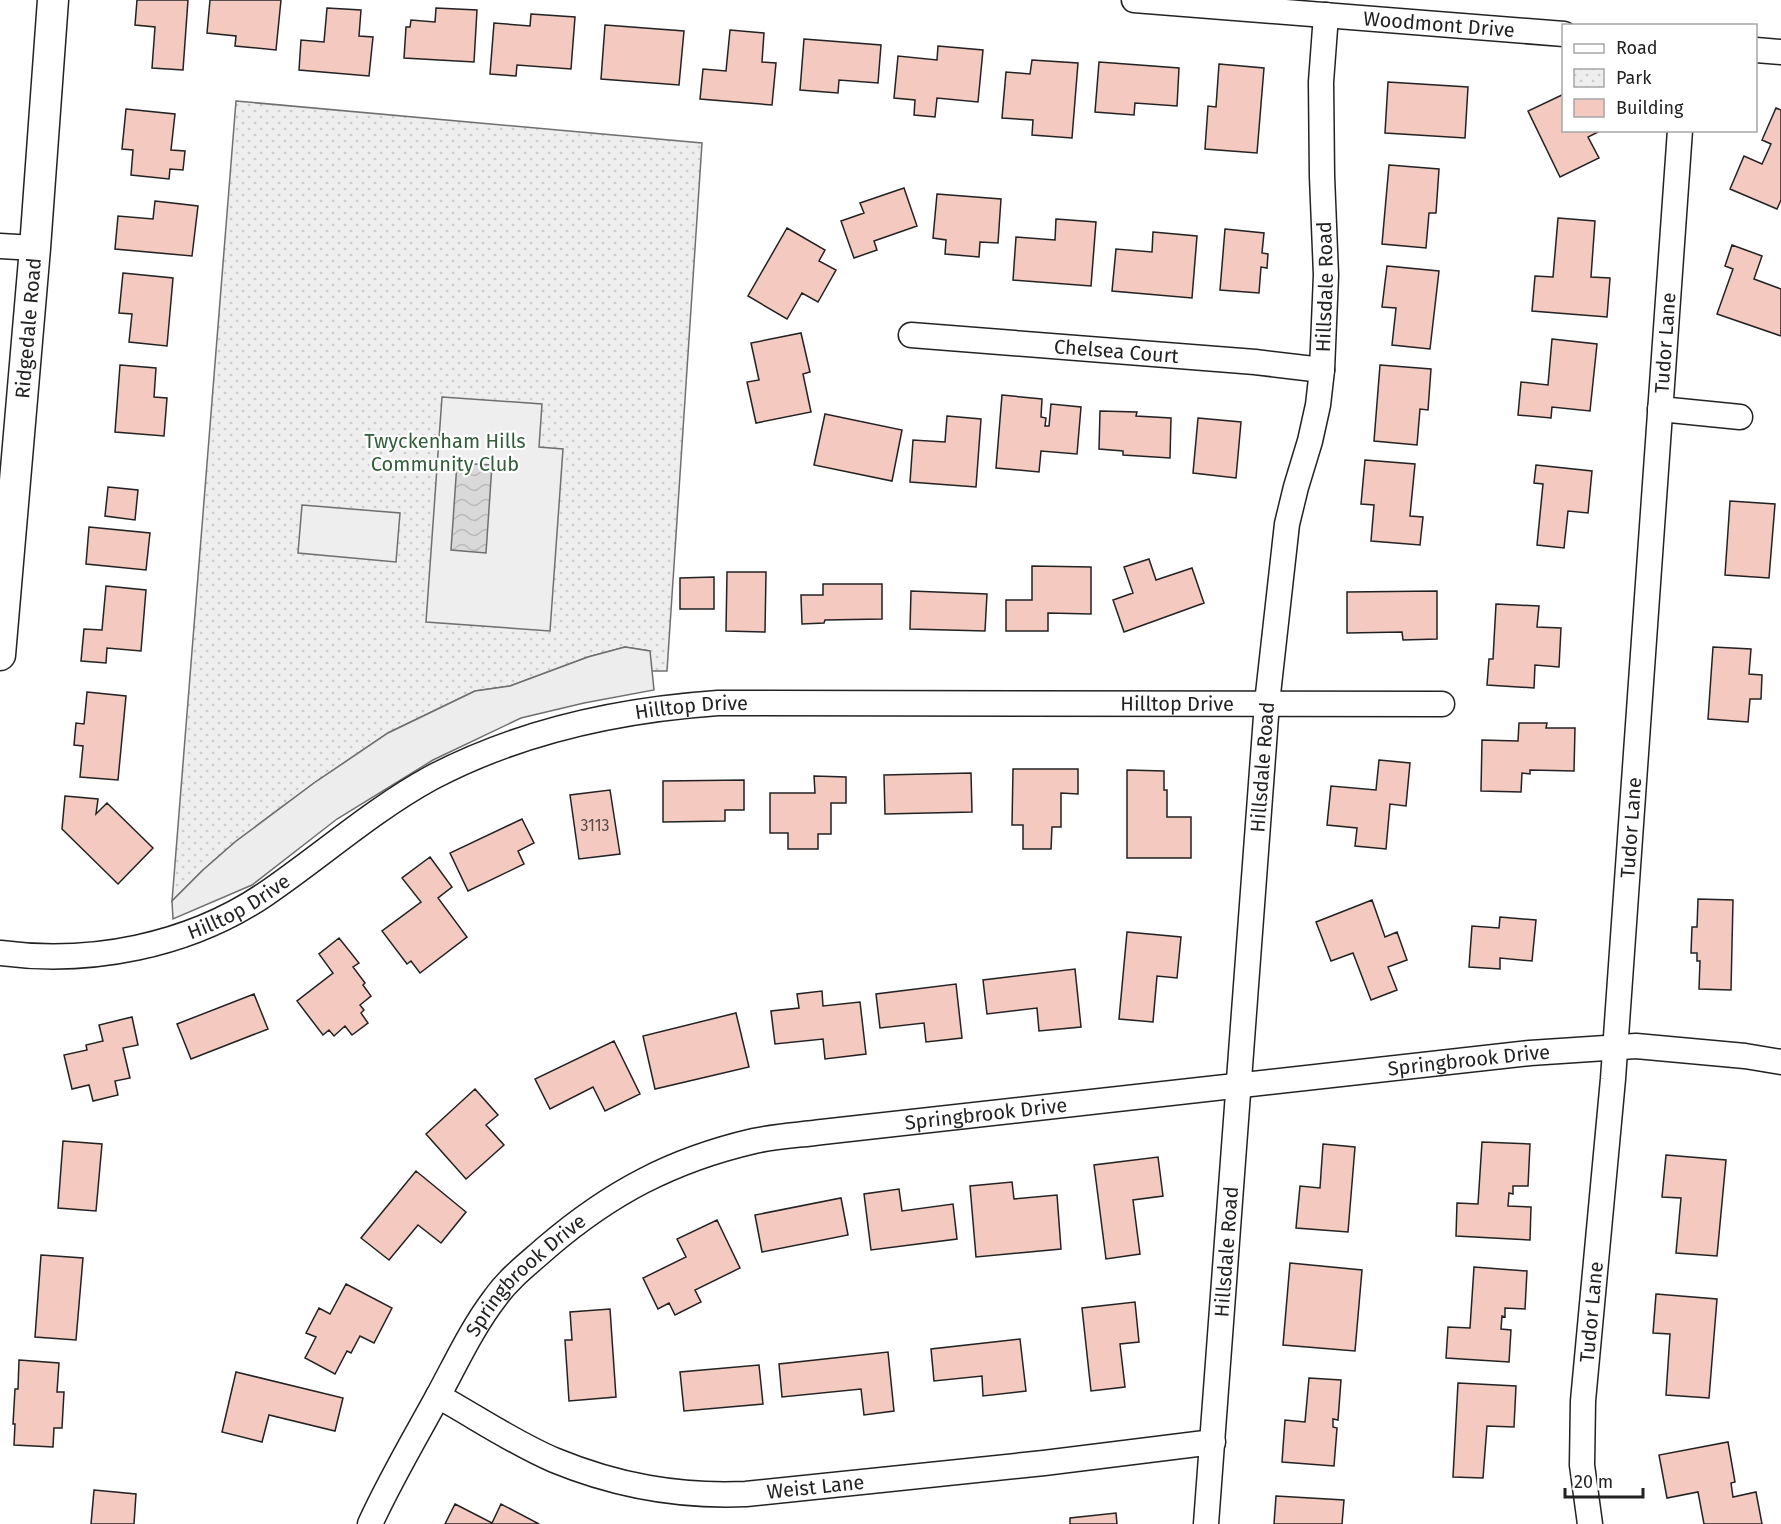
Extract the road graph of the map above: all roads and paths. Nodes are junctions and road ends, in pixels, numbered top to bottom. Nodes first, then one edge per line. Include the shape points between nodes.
1 (53, 0) edge
2 (1137, 0) edge
3 (1326, 15) junction
4 (1562, 34) edge
5 (1757, 50) edge
6 (1781, 52) edge
7 (1680, 132) edge
8 (0, 246) edge
9 (35, 248) junction
10 (911, 335) dead end
11 (1322, 370) junction
12 (1660, 409) junction
13 (1740, 417) dead end
14 (2, 622) edge
15 (0, 655) edge
16 (1267, 702) junction
17 (1442, 704) dead end
18 (0, 953) edge
19 (1615, 1047) junction
20 (1781, 1062) edge
21 (1238, 1085) junction
22 (438, 1396) junction
23 (1213, 1442) junction
24 (370, 1524) edge
25 (1206, 1524) edge
26 (1590, 1524) edge

1 - 9 street, Ridgedale Road
2 - 3 street, Woodmont Drive
3 - 4 street, Woodmont Drive
3 - 11 street, Hillsdale Road via 1321,82 1326,275
5 - 6 street
7 - 12 street, Tudor Lane
8 - 9 street
9 - 14 street, Ridgedale Road
10 - 11 street, Chelsea Court
11 - 16 street, Hillsdale Road via 1310,441 1287,524
12 - 13 street
12 - 19 street, Tudor Lane
14 - 15 street, Ridgedale Road
16 - 17 street, Hilltop Drive
16 - 18 street, Hilltop Drive via 718,703 618,714 520,739 438,775 346,833 262,897 181,935 97,954
16 - 21 street, Hillsdale Road
19 - 20 street, Springbrook Drive
19 - 21 street, Springbrook Drive
19 - 26 street, Tudor Lane via 1583,1401 1582,1465
21 - 22 street, Springbrook Drive via 756,1141 663,1171 620,1192 579,1220 516,1274 472,1332
21 - 23 street, Hillsdale Road
22 - 23 street, Weist Lane via 553,1459 655,1490 712,1496
22 - 24 street, Springbrook Drive
23 - 25 street, Hillsdale Road

